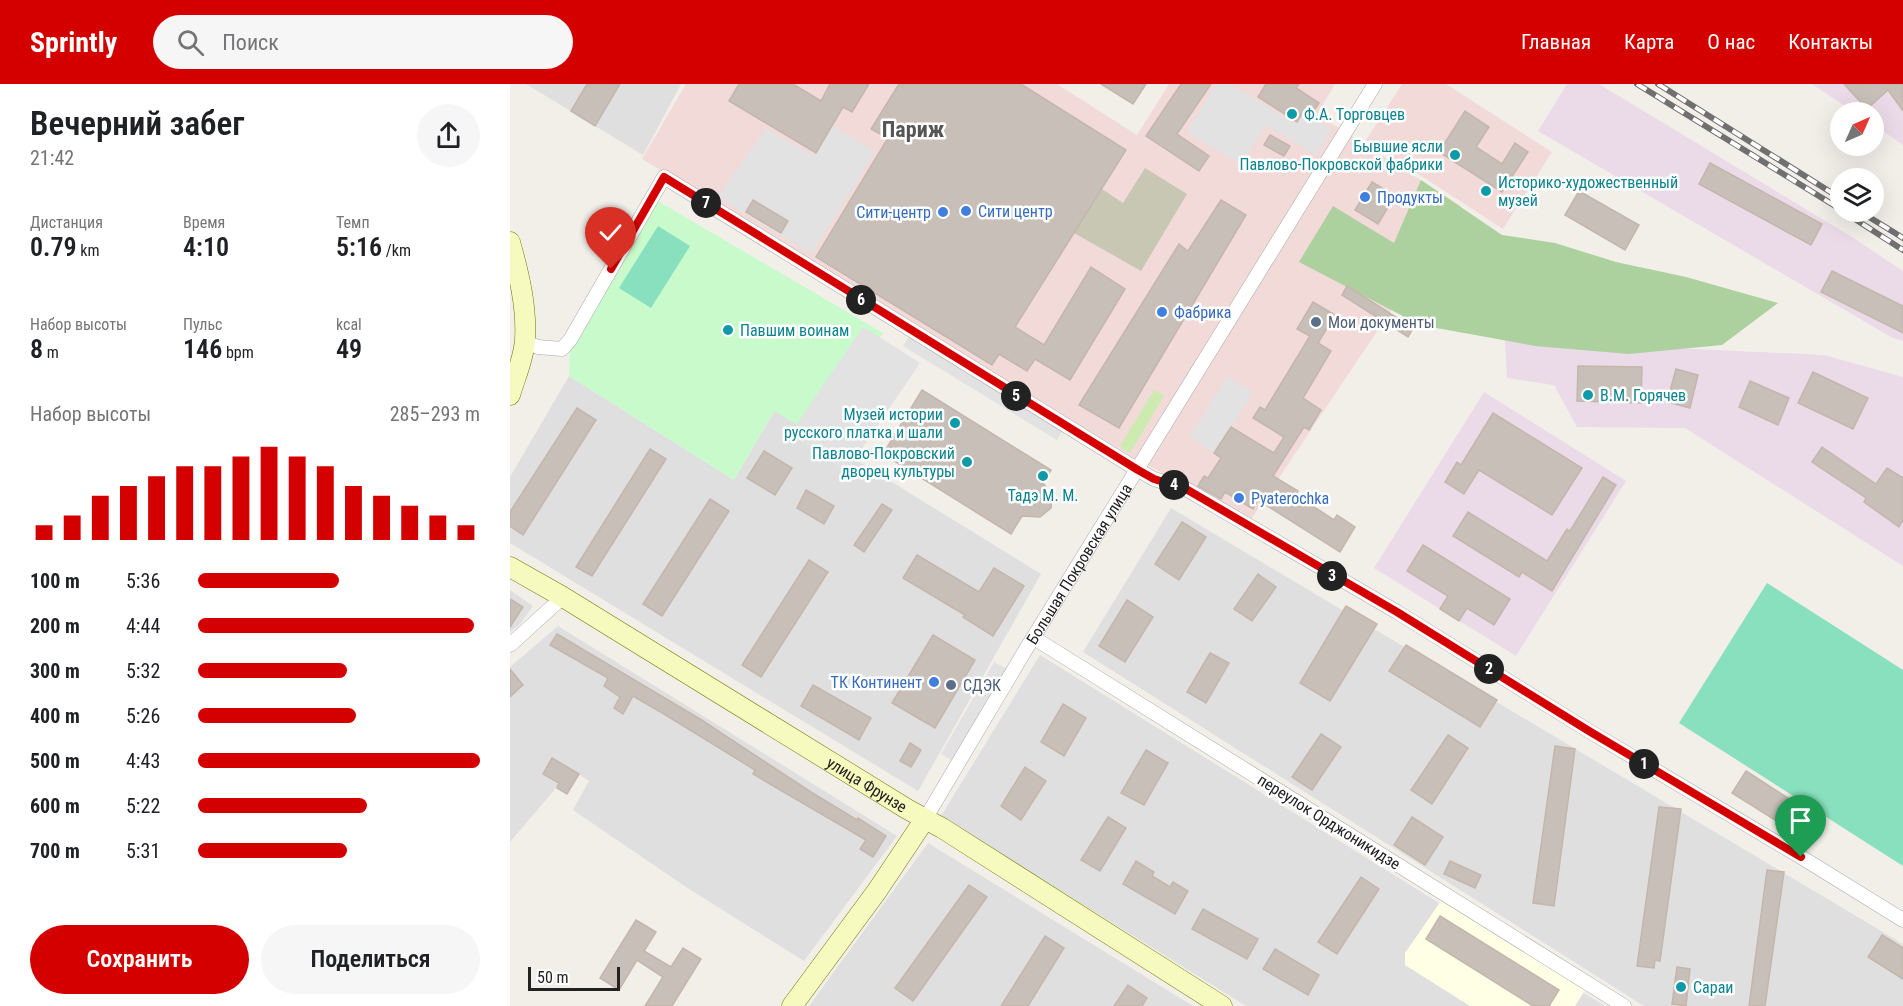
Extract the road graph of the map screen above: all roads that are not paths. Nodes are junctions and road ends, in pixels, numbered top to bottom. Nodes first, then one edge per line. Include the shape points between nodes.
1 (1375, 84) edge
2 (510, 242) edge
3 (525, 342) junction
4 (510, 395) edge
5 (1138, 470) junction
6 (510, 567) edge
7 (563, 597) junction
8 (1034, 638) junction
9 (510, 645) edge
10 (925, 819) junction
11 (1903, 920) edge
12 (792, 1006) edge
13 (1222, 1006) edge
14 (1624, 1006) edge

1 - 5 street, Большая Покровская улица
2 - 3 main road via 523,296
3 - 4 main road
3 - 5 street via 562,349 570,340 664,177
5 - 8 street, Большая Покровская улица
5 - 11 street via 1186,489 1391,609
6 - 7 main road, улица Фрунзе
7 - 9 street
7 - 10 main road, улица Фрунзе
8 - 10 street, Большая Покровская улица
8 - 14 street, переулок Орджоникидзе
10 - 12 main road, Большая Покровская улица
10 - 13 main road, улица Фрунзе

